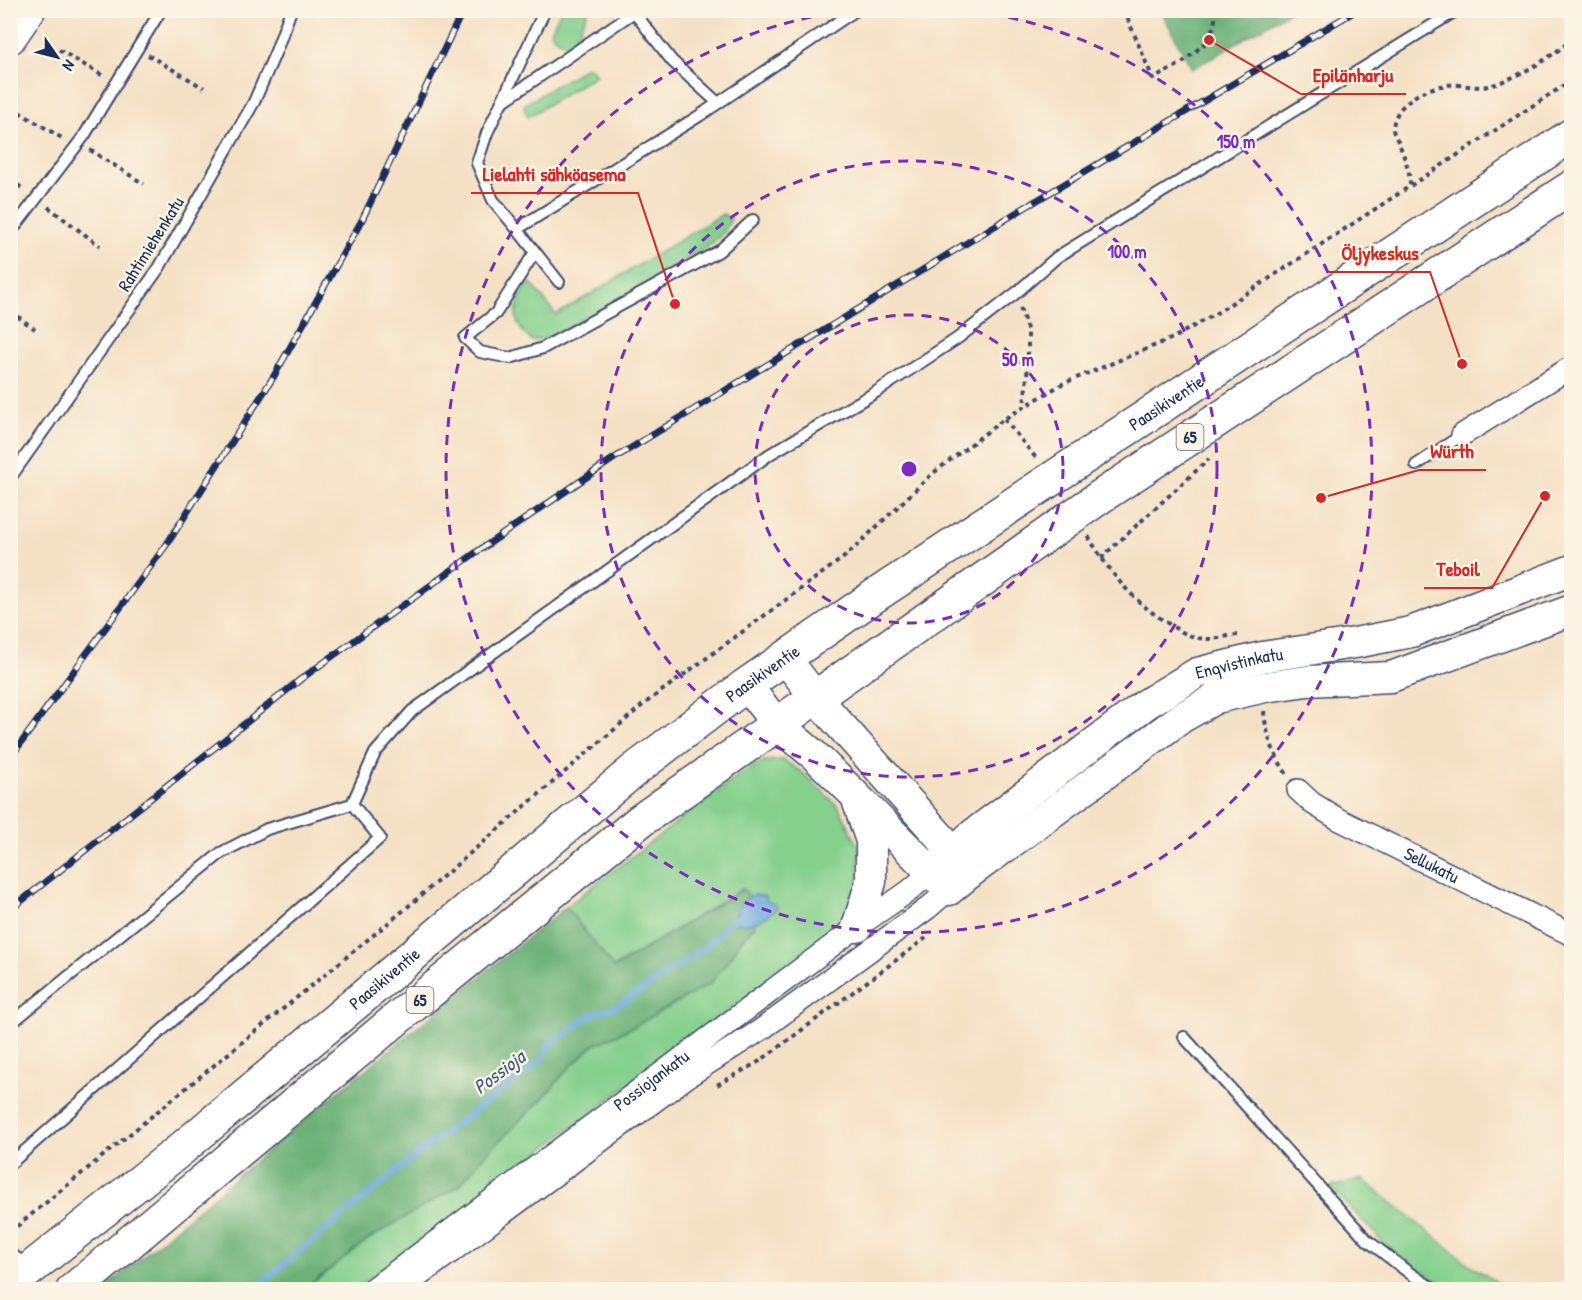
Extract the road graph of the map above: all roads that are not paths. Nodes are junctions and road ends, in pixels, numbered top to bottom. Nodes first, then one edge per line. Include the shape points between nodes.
1 (30, 10) edge
2 (161, 10) edge
3 (291, 10) edge
4 (545, 10) edge
5 (856, 10) edge
6 (1457, 10) edge
7 (634, 11) edge
8 (10, 39) edge
9 (718, 103) junction
10 (500, 104) junction
11 (1572, 135) edge
12 (1572, 187) edge
13 (753, 220) dead end
14 (517, 229) junction
15 (10, 233) edge
16 (535, 252) junction
17 (560, 282) dead end
18 (1572, 374) edge
19 (1462, 435) joint
20 (1416, 465) dead end
21 (10, 478) edge
22 (1572, 570) edge
23 (1572, 610) edge
24 (785, 658) junction
25 (746, 685) junction
26 (816, 698) junction
27 (777, 724) junction
28 (1298, 790) road end
29 (855, 795) junction
30 (352, 804) junction
31 (951, 872) junction
32 (857, 927) junction
33 (1572, 935) edge
34 (10, 1024) edge
35 (1184, 1037) dead end
36 (10, 1164) edge
37 (18, 1269) edge
38 (73, 1290) edge
39 (371, 1290) edge
40 (400, 1290) edge
41 (1435, 1290) edge

1 - 8 main road
2 - 15 lane via 77,145
3 - 21 lane, Rahtimiehenkatu via 254,102 159,268
4 - 10 lane
5 - 9 lane
6 - 30 lane via 1057,257 958,338 770,454 412,711 375,753
7 - 9 lane via 672,61
7 - 10 lane
9 - 14 lane
10 - 14 lane via 477,164 493,200
11 - 24 highway, Paasikiventie / 65
12 - 26 highway, 65 via 1100,497
13 - 16 lane via 719,251 543,348 510,358 480,352 465,338 496,313
14 - 16 lane
16 - 17 lane
18 - 19 street via 1568,369
19 - 20 lane
22 - 31 main road, Enqvistinkatu via 1411,632 1262,657 1197,673 1146,704 1013,804
23 - 31 main road, Enqvistinkatu via 1390,677 1307,681 1216,698
24 - 25 highway, Paasikiventie / 65
24 - 26 main road
25 - 27 main road
25 - 37 highway, Paasikiventie / 65 via 633,771 180,1150
26 - 27 highway, 65
26 - 31 main road
27 - 29 main road
27 - 38 highway, 65 via 640,821
28 - 33 street, Sellukatu via 1338,819
29 - 31 main road
29 - 32 main road via 871,841 871,882
30 - 34 lane via 267,829 221,853
30 - 36 lane via 380,838
31 - 32 street, Possiojankatu via 909,891
31 - 40 street, Possiojankatu via 928,908 762,1029 687,1077
32 - 39 street, Possiojankatu
35 - 41 lane via 1368,1241

